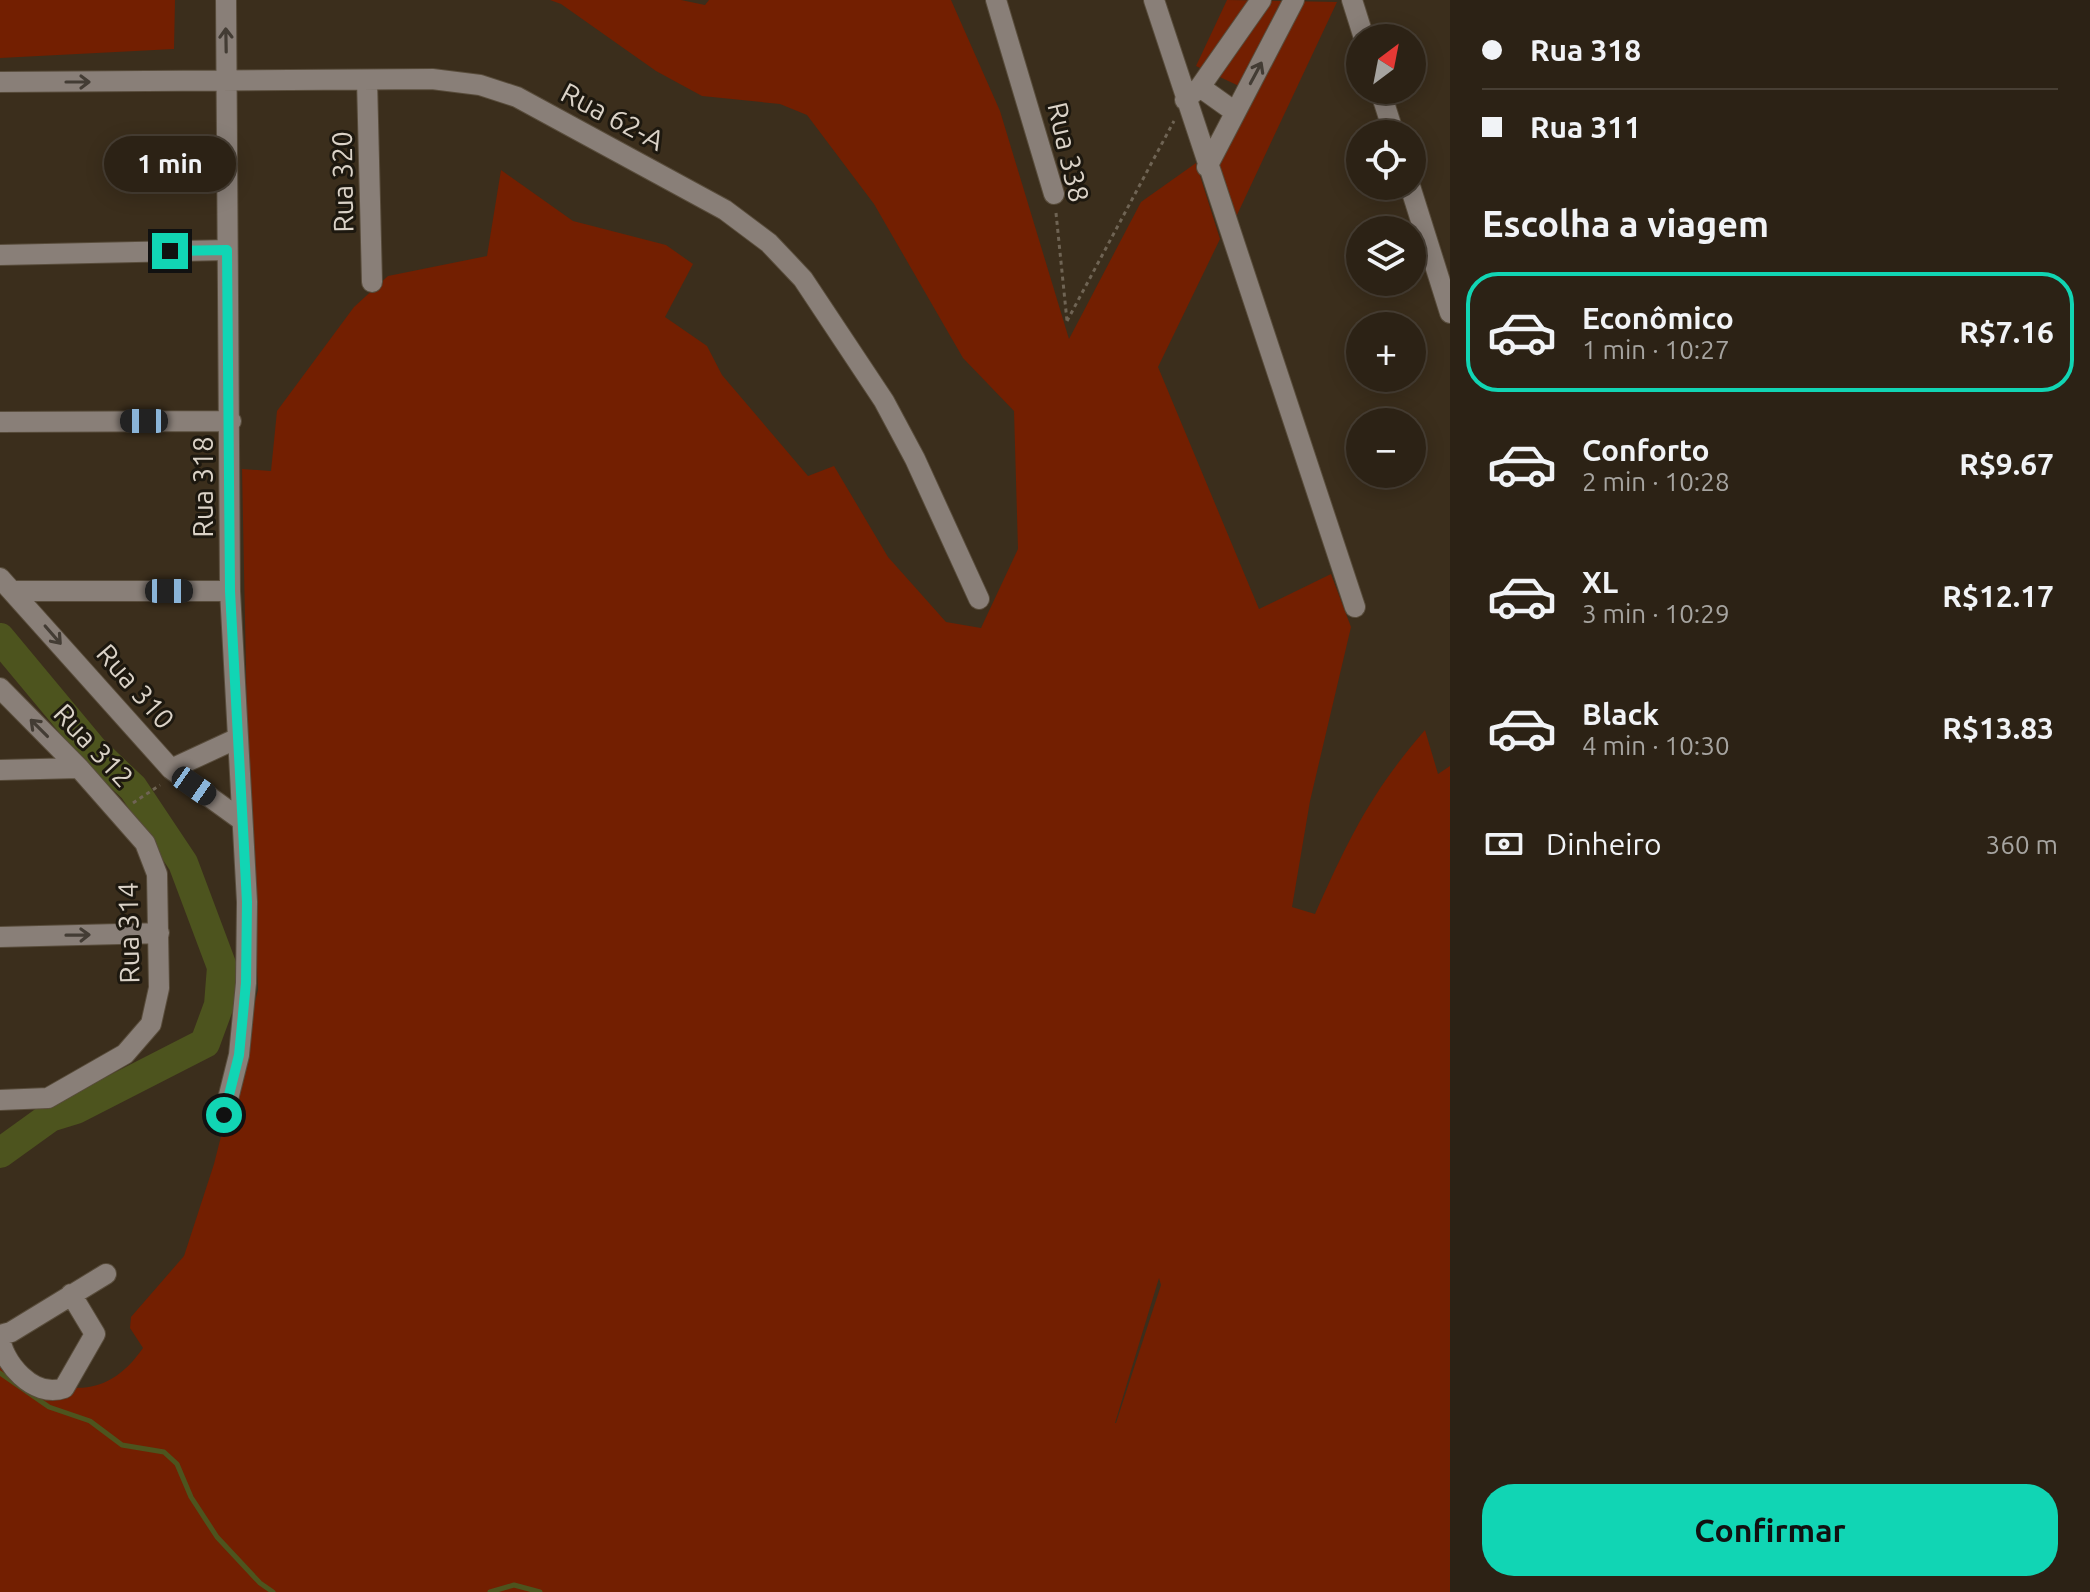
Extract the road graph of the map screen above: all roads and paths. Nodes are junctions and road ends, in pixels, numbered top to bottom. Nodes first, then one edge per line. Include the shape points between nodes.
1 (226, 0) edge
2 (996, 0) edge
3 (1154, 0) edge
4 (1261, 0) edge
5 (1294, 0) edge
6 (1352, 0) edge
7 (1360, 24) edge
8 (367, 80) junction
9 (227, 81) junction
10 (0, 82) edge
11 (1193, 94) junction
12 (1235, 112) junction
13 (1207, 167) junction
14 (1054, 194) joint
15 (1414, 200) edge
16 (227, 250) junction
17 (0, 255) edge
18 (372, 282) dead end
19 (1450, 313) edge
20 (231, 421) junction
21 (0, 422) edge
22 (8, 585) edge
23 (230, 591) junction
24 (979, 599) dead end
25 (1355, 607) dead end
26 (0, 688) edge
27 (238, 738) junction
28 (79, 768) junction
29 (0, 770) edge
30 (167, 776) junction
31 (138, 800) dead end
32 (240, 819) junction
33 (145, 843) joint
34 (159, 933) junction
35 (0, 937) edge
36 (0, 1100) edge
37 (224, 1115) dead end
38 (106, 1274) dead end
39 (71, 1294) junction
40 (0, 1335) edge

9 -> 1 street, Rua 318
2 - 14 street, Rua 338
3 - 11 street
4 - 11 street
12 -> 5 street
6 - 7 street
8 - 9 street, Rua 62-A
8 - 18 street, Rua 320
8 - 24 street, Rua 62-A via 432,79 480,85 517,97 689,188 769,243 803,279 884,401
10 -> 9 street, Rua 62-A
9 - 16 street, Rua 318
11 - 12 street
11 - 13 street
11 - 14 path, Rua 338 via 1067,321
12 - 13 street
13 - 25 street
15 - 19 street
16 - 17 street
16 - 20 street, Rua 318
20 - 21 street
20 - 23 street, Rua 318
22 - 23 street
22 -> 30 street, Rua 310
23 - 27 street, Rua 318
28 -> 26 street, Rua 312
27 - 30 street
27 - 32 street, Rua 318
28 - 29 street
28 - 33 street, Rua 312
30 - 31 path
30 - 32 street, Rua 310
32 - 37 street, Rua 318 via 246,983 239,1055
33 - 34 street, Rua 314 via 157,874
35 -> 34 street
34 - 36 street, Rua 314 via 159,988 151,1024 125,1054 65,1090 27,1100
38 - 39 street
39 - 40 street
39 - 40 street via 95,1334 64,1388 46,1389 17,1372 3,1354

